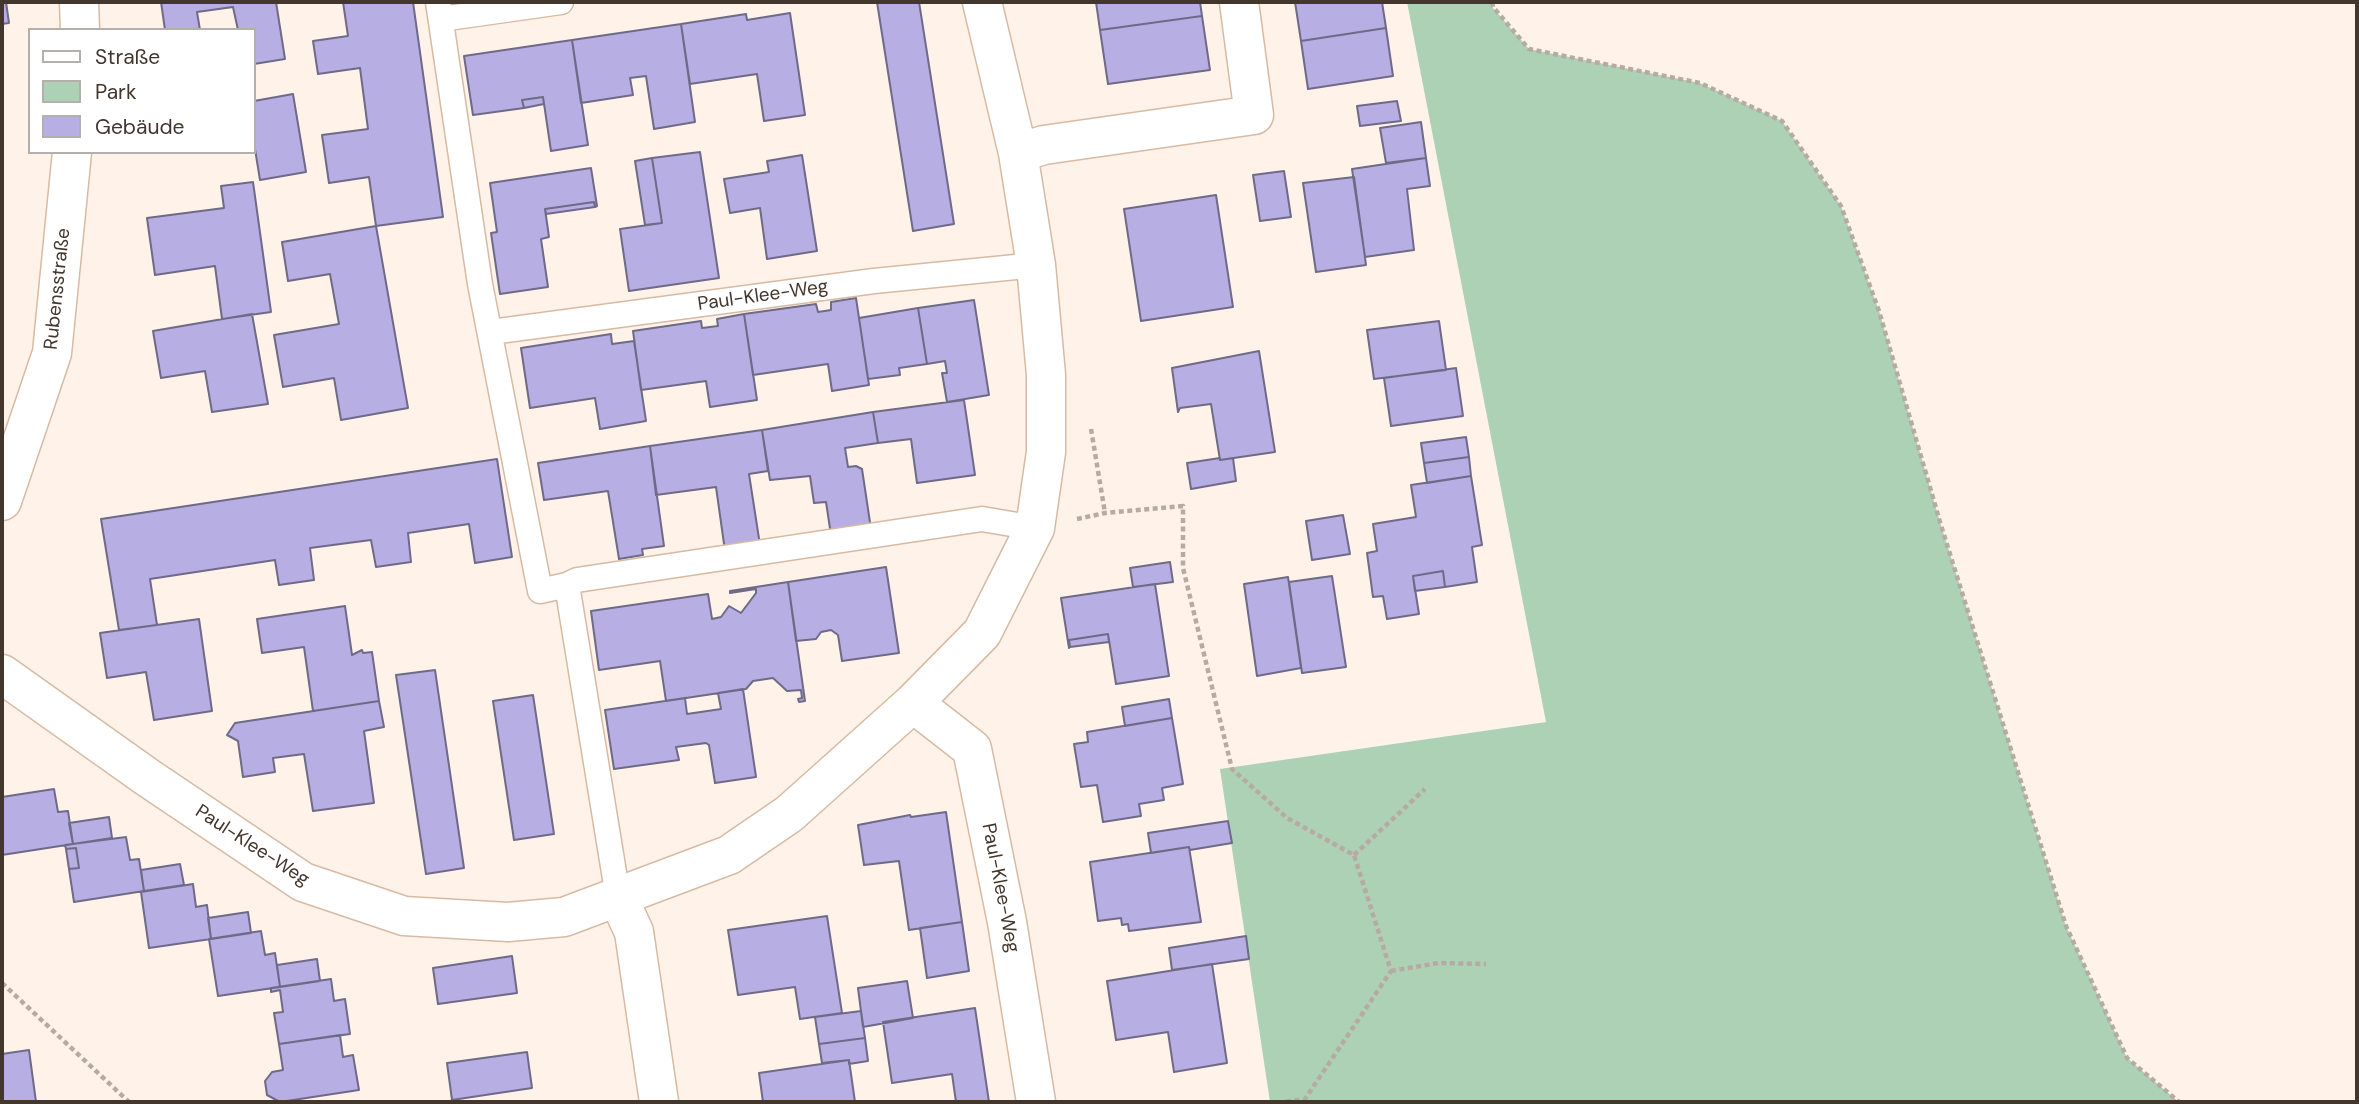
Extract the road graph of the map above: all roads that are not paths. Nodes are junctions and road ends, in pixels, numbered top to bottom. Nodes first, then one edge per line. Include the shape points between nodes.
1 (79, 2) edge
2 (561, 2) edge
3 (982, 2) edge
4 (1239, 2) edge
5 (439, 10) edge
6 (79, 28) edge
7 (1017, 153) junction
8 (72, 154) edge
9 (1036, 265) junction
10 (491, 332) junction
11 (2, 501) edge
12 (1035, 528) junction
13 (567, 585) junction
14 (2, 674) edge
15 (913, 703) junction
16 (618, 897) junction
17 (659, 1102) edge
18 (1036, 1102) edge

1 - 6 street
2 - 5 lane
3 - 7 street, Paul-Klee-Weg
4 - 7 street via 1254,115 1044,145
5 - 10 lane
7 - 9 street, Paul-Klee-Weg
8 - 11 street, Rubensstraße via 52,353
9 - 10 lane, Paul-Klee-Weg via 874,281
9 - 12 street, Paul-Klee-Weg via 1046,375 1046,452
10 - 13 lane via 540,590
12 - 13 lane via 982,519
12 - 15 street, Paul-Klee-Weg via 982,633
13 - 16 lane
14 - 16 street, Paul-Klee-Weg via 303,882 404,916 508,922 564,917
15 - 16 street, Paul-Klee-Weg via 789,814 729,855
15 - 18 street, Paul-Klee-Weg via 972,749 1007,922
16 - 17 street via 634,932

